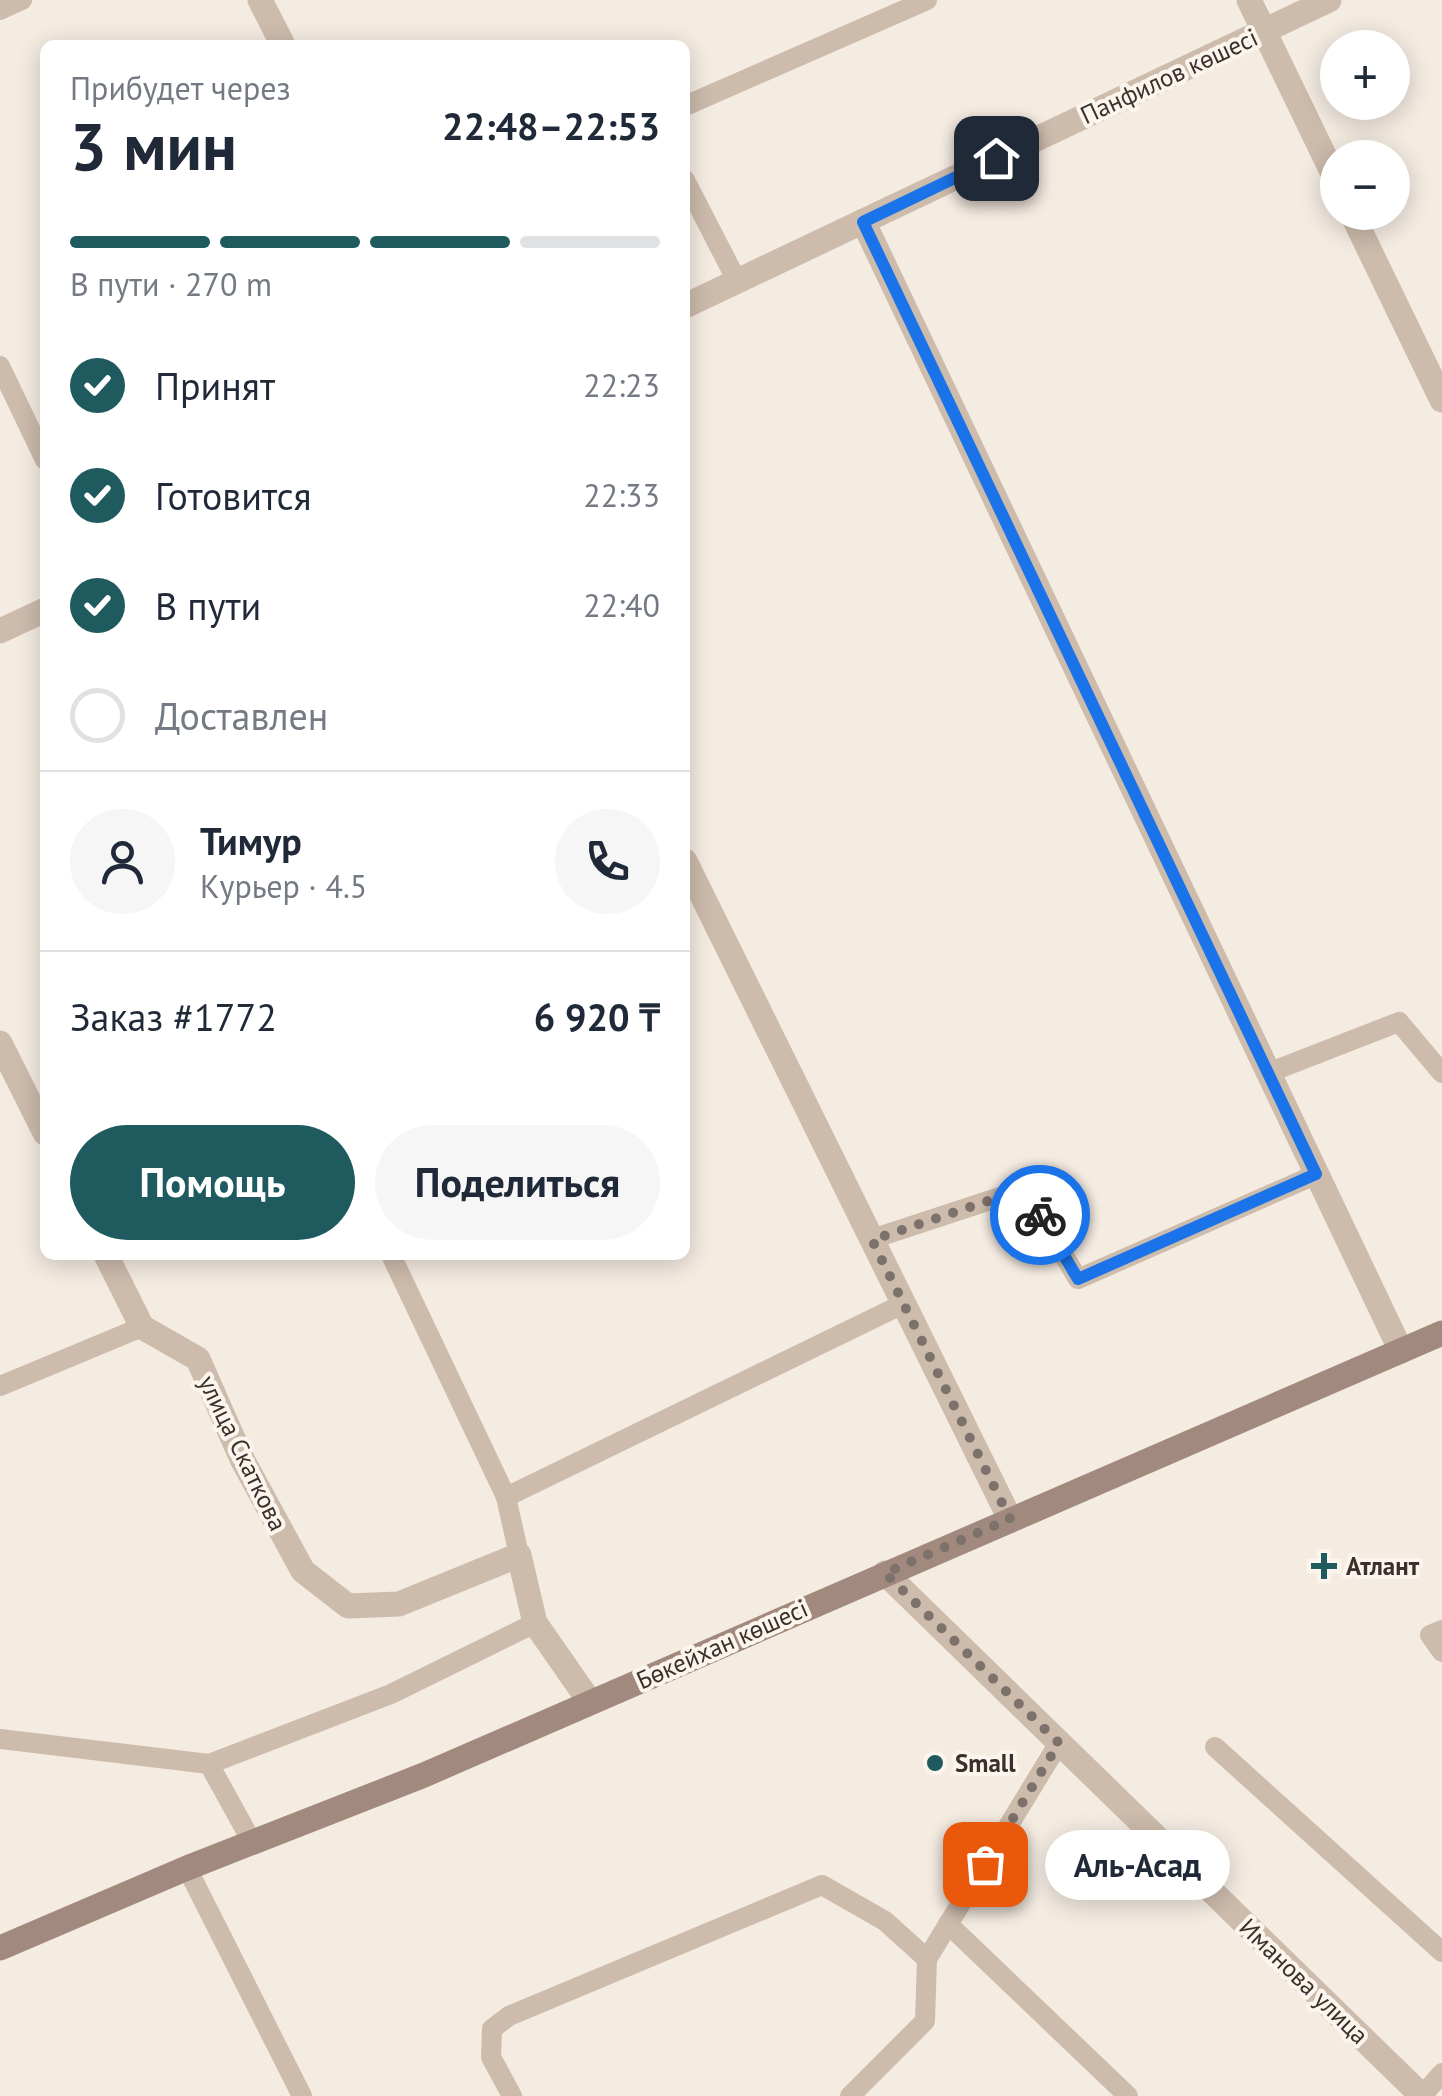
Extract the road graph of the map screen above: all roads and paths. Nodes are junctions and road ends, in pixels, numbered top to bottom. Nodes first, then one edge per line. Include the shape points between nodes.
1 (22, 0) edge
2 (260, 0) edge
3 (927, 0) edge
4 (1248, 0) edge
5 (1329, 0) edge
6 (0, 10) edge
7 (1264, 31) junction
8 (280, 40) edge
9 (690, 104) edge
10 (1320, 147) edge
11 (690, 190) edge
12 (863, 222) junction
13 (1361, 230) edge
14 (737, 281) junction
15 (690, 304) edge
16 (0, 366) edge
17 (1442, 400) edge
18 (40, 450) edge
19 (40, 612) edge
20 (0, 631) edge
21 (690, 871) edge
22 (0, 1043) edge
23 (1268, 1073) junction
24 (1442, 1073) edge
25 (40, 1123) edge
26 (1316, 1174) junction
27 (872, 1240) junction
28 (108, 1260) edge
29 (394, 1260) edge
30 (904, 1304) junction
31 (142, 1328) junction
32 (1442, 1333) edge
33 (1401, 1351) junction
34 (0, 1386) edge
35 (506, 1497) junction
36 (1010, 1519) junction
37 (519, 1555) junction
38 (885, 1573) junction
39 (535, 1623) junction
40 (1442, 1630) edge
41 (1442, 1652) edge
42 (590, 1702) junction
43 (0, 1739) edge
44 (1059, 1743) junction
45 (1215, 1746) dead end
46 (209, 1764) junction
47 (252, 1842) junction
48 (187, 1868) junction
49 (948, 1924) junction
50 (0, 1948) edge
51 (1442, 1952) edge
52 (926, 1960) junction
53 (1442, 2073) edge
54 (302, 2096) edge
55 (512, 2096) edge
56 (850, 2096) edge
57 (1128, 2096) edge
58 (1422, 2096) edge

1 - 6 lane
2 - 8 street
3 - 9 lane
4 - 7 street
5 - 7 street, Панфилов көшесі
7 - 10 street
7 - 12 street, Панфилов көшесі
11 - 14 lane
12 - 14 street, Панфилов көшесі
12 - 23 street
13 - 17 street
14 - 15 street, Панфилов көшесі
16 - 18 lane
19 - 20 street
21 - 27 street
22 - 25 street
23 - 24 lane via 1398,1022
23 - 26 street
26 - 27 lane via 1078,1279 1024,1189
26 - 33 street
27 - 30 street
28 - 31 street
29 - 35 lane
30 - 35 lane
30 - 36 street
31 - 34 lane
31 - 37 street, улица Скаткова via 198,1359 303,1571 348,1606 399,1604
32 - 33 street, Бөкейхан көшесі
33 - 36 street, Бөкейхан көшесі
35 - 37 lane
36 - 38 street, Бөкейхан көшесі
37 - 39 street
38 - 42 street, Бөкейхан көшесі
38 - 44 street, Иманова улица
39 - 42 street
39 - 46 lane via 391,1694
40 - 41 lane via 1430,1635
42 - 47 street, Бөкейхан көшесі
43 - 46 lane
44 - 49 lane
44 - 58 street, Иманова улица
45 - 51 lane
46 - 47 lane
47 - 48 street, Бөкейхан көшесі
48 - 50 street, Бөкейхан көшесі
48 - 54 lane
49 - 52 lane
49 - 57 lane
52 - 55 lane via 885,1921 822,1885 510,2016 492,2030 491,2057
52 - 56 lane via 925,2021
53 - 58 lane

